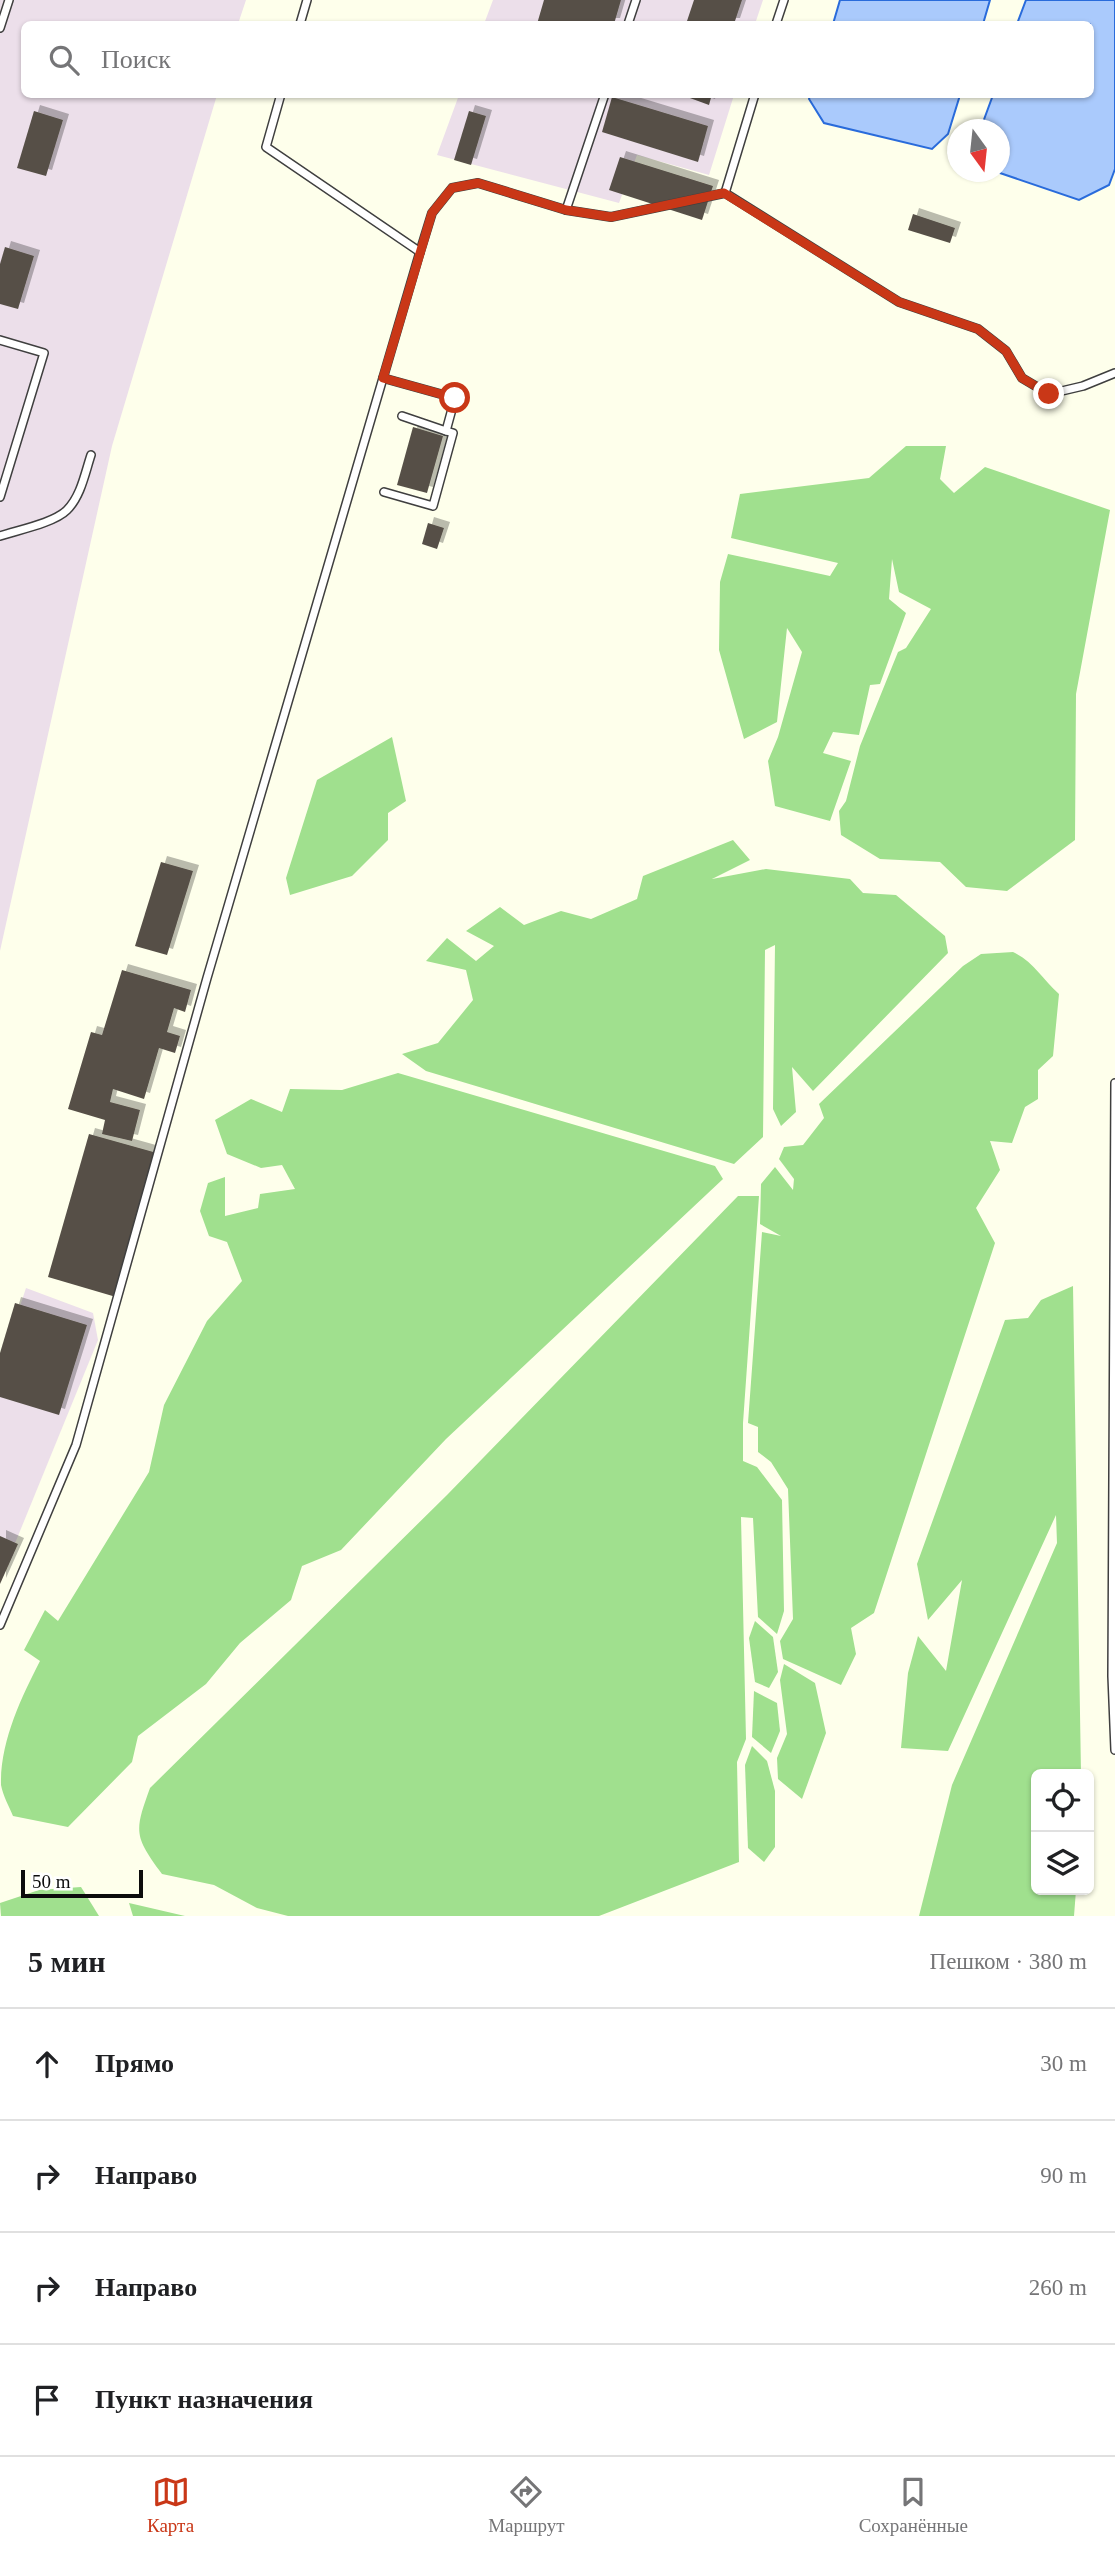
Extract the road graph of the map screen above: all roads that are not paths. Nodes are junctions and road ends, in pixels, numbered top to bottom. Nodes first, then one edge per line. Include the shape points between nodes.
1 (9, 0) edge
2 (307, 0) edge
3 (636, 0) edge
4 (783, 0) edge
5 (301, 21) edge
6 (629, 21) edge
7 (777, 21) edge
8 (0, 28) edge
9 (280, 98) edge
10 (604, 98) edge
11 (754, 98) edge
12 (724, 193) junction
13 (566, 210) junction
14 (420, 252) junction
15 (0, 340) edge
16 (1115, 373) edge
17 (383, 378) junction
18 (402, 416) dead end
19 (446, 431) junction
20 (91, 455) dead end
21 (384, 492) dead end
22 (0, 497) edge
23 (0, 536) edge
24 (1115, 1083) edge
25 (0, 1625) edge
26 (1115, 1750) edge

1 - 8 lane
2 - 5 lane
3 - 6 lane
4 - 7 lane
9 - 14 lane via 266,147
10 - 13 lane
11 - 12 lane
12 - 13 lane via 611,217
12 - 16 lane via 899,302 978,329 1006,351 1022,378 1049,394
13 - 14 lane via 478,183 452,188 432,213
14 - 17 lane
15 - 22 lane via 44,353
17 - 19 lane via 455,398
17 - 25 lane via 76,1445
18 - 19 lane
19 - 21 lane via 453,433 433,506
20 - 23 lane via 78,494 66,512
24 - 26 lane

